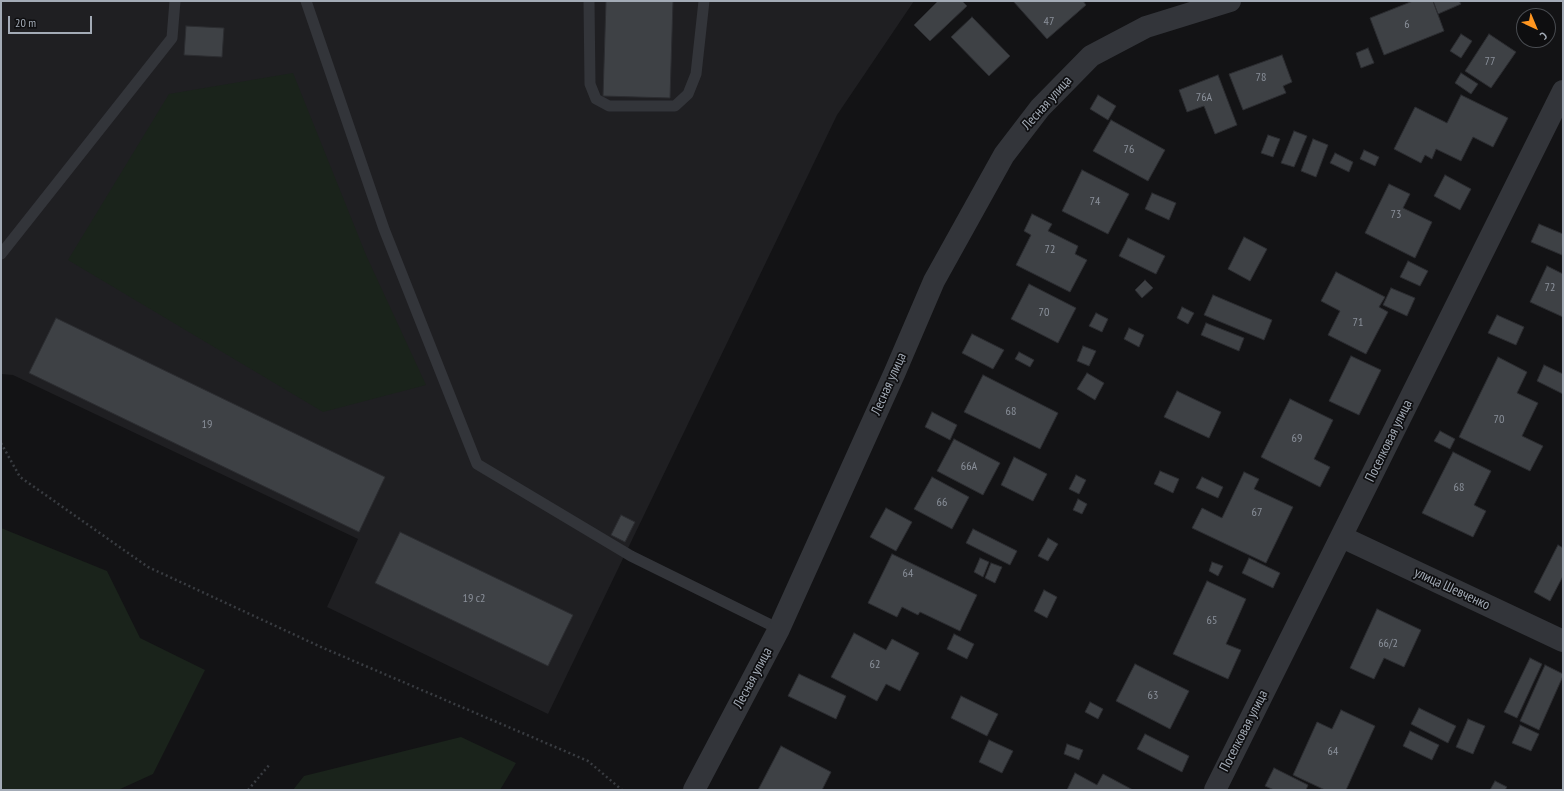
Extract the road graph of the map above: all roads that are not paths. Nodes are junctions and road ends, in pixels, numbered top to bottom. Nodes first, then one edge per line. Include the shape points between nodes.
1 (174, 1) edge
2 (306, 1) edge
3 (589, 1) edge
4 (704, 1) edge
5 (1230, 1) edge
6 (1563, 91) edge
7 (1, 254) edge
8 (1342, 537) junction
9 (779, 629) junction
10 (1563, 641) edge
11 (694, 790) edge
12 (1215, 790) edge

1 - 7 lane via 172,38
2 - 9 lane via 384,229 477,464 631,556
3 - 4 lane via 590,84 596,99 609,106 675,106 688,94 696,74
5 - 9 street, Лесная улица via 1146,27 1091,56 1040,108 1004,155 934,280
6 - 8 street, Поселковая улица
8 - 10 street, улица Шевченко
8 - 12 street, Поселковая улица
9 - 11 street, Лесная улица

